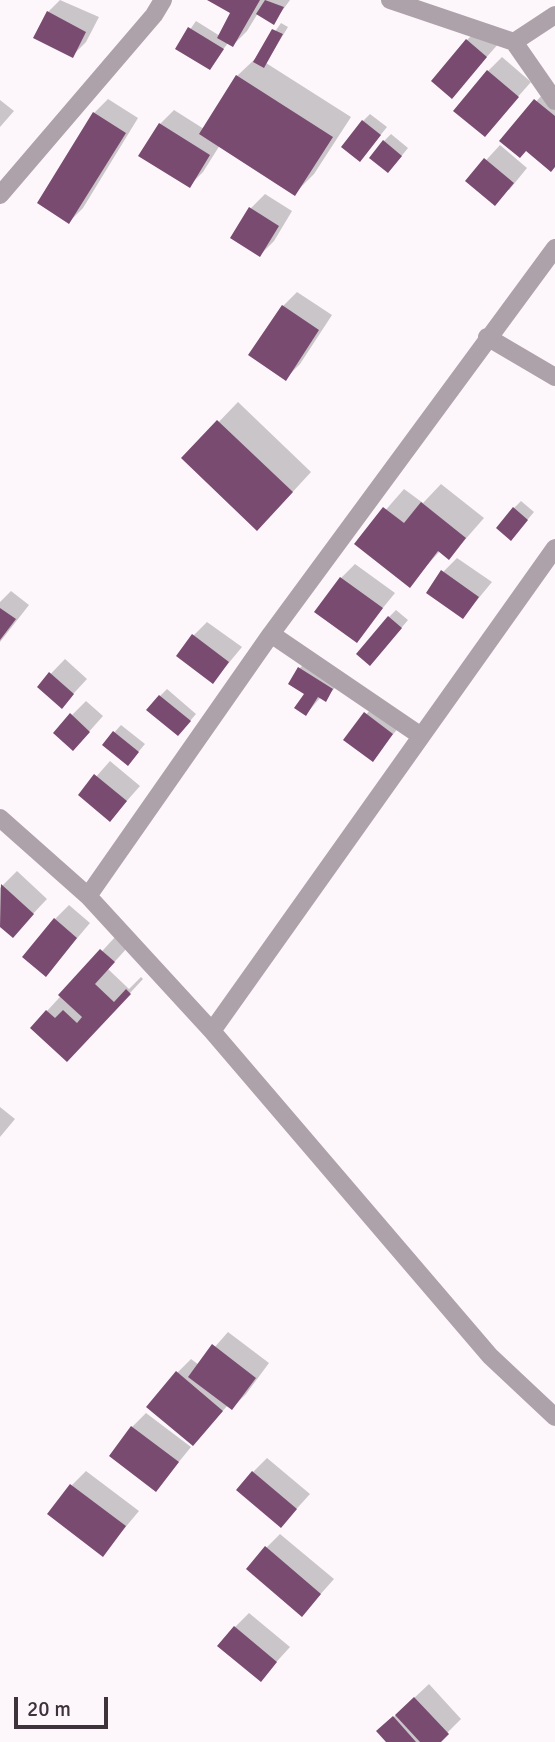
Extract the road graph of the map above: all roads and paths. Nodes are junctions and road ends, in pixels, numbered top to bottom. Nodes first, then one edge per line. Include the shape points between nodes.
1 (163, 0) edge
2 (390, 0) edge
3 (555, 15) edge
4 (514, 42) junction
5 (555, 100) edge
6 (0, 195) edge
7 (555, 247) edge
8 (486, 337) junction
9 (555, 377) edge
10 (555, 548) edge
11 (271, 634) junction
12 (421, 736) junction
13 (0, 818) edge
14 (88, 895) junction
15 (212, 1031) junction
16 (555, 1417) edge

1 - 6 street
2 - 4 street
3 - 4 street
4 - 5 street
7 - 8 street
8 - 9 street
8 - 11 street
10 - 12 street
11 - 12 street
11 - 14 street
12 - 15 street
13 - 14 street
14 - 15 street
15 - 16 street via 489,1356

